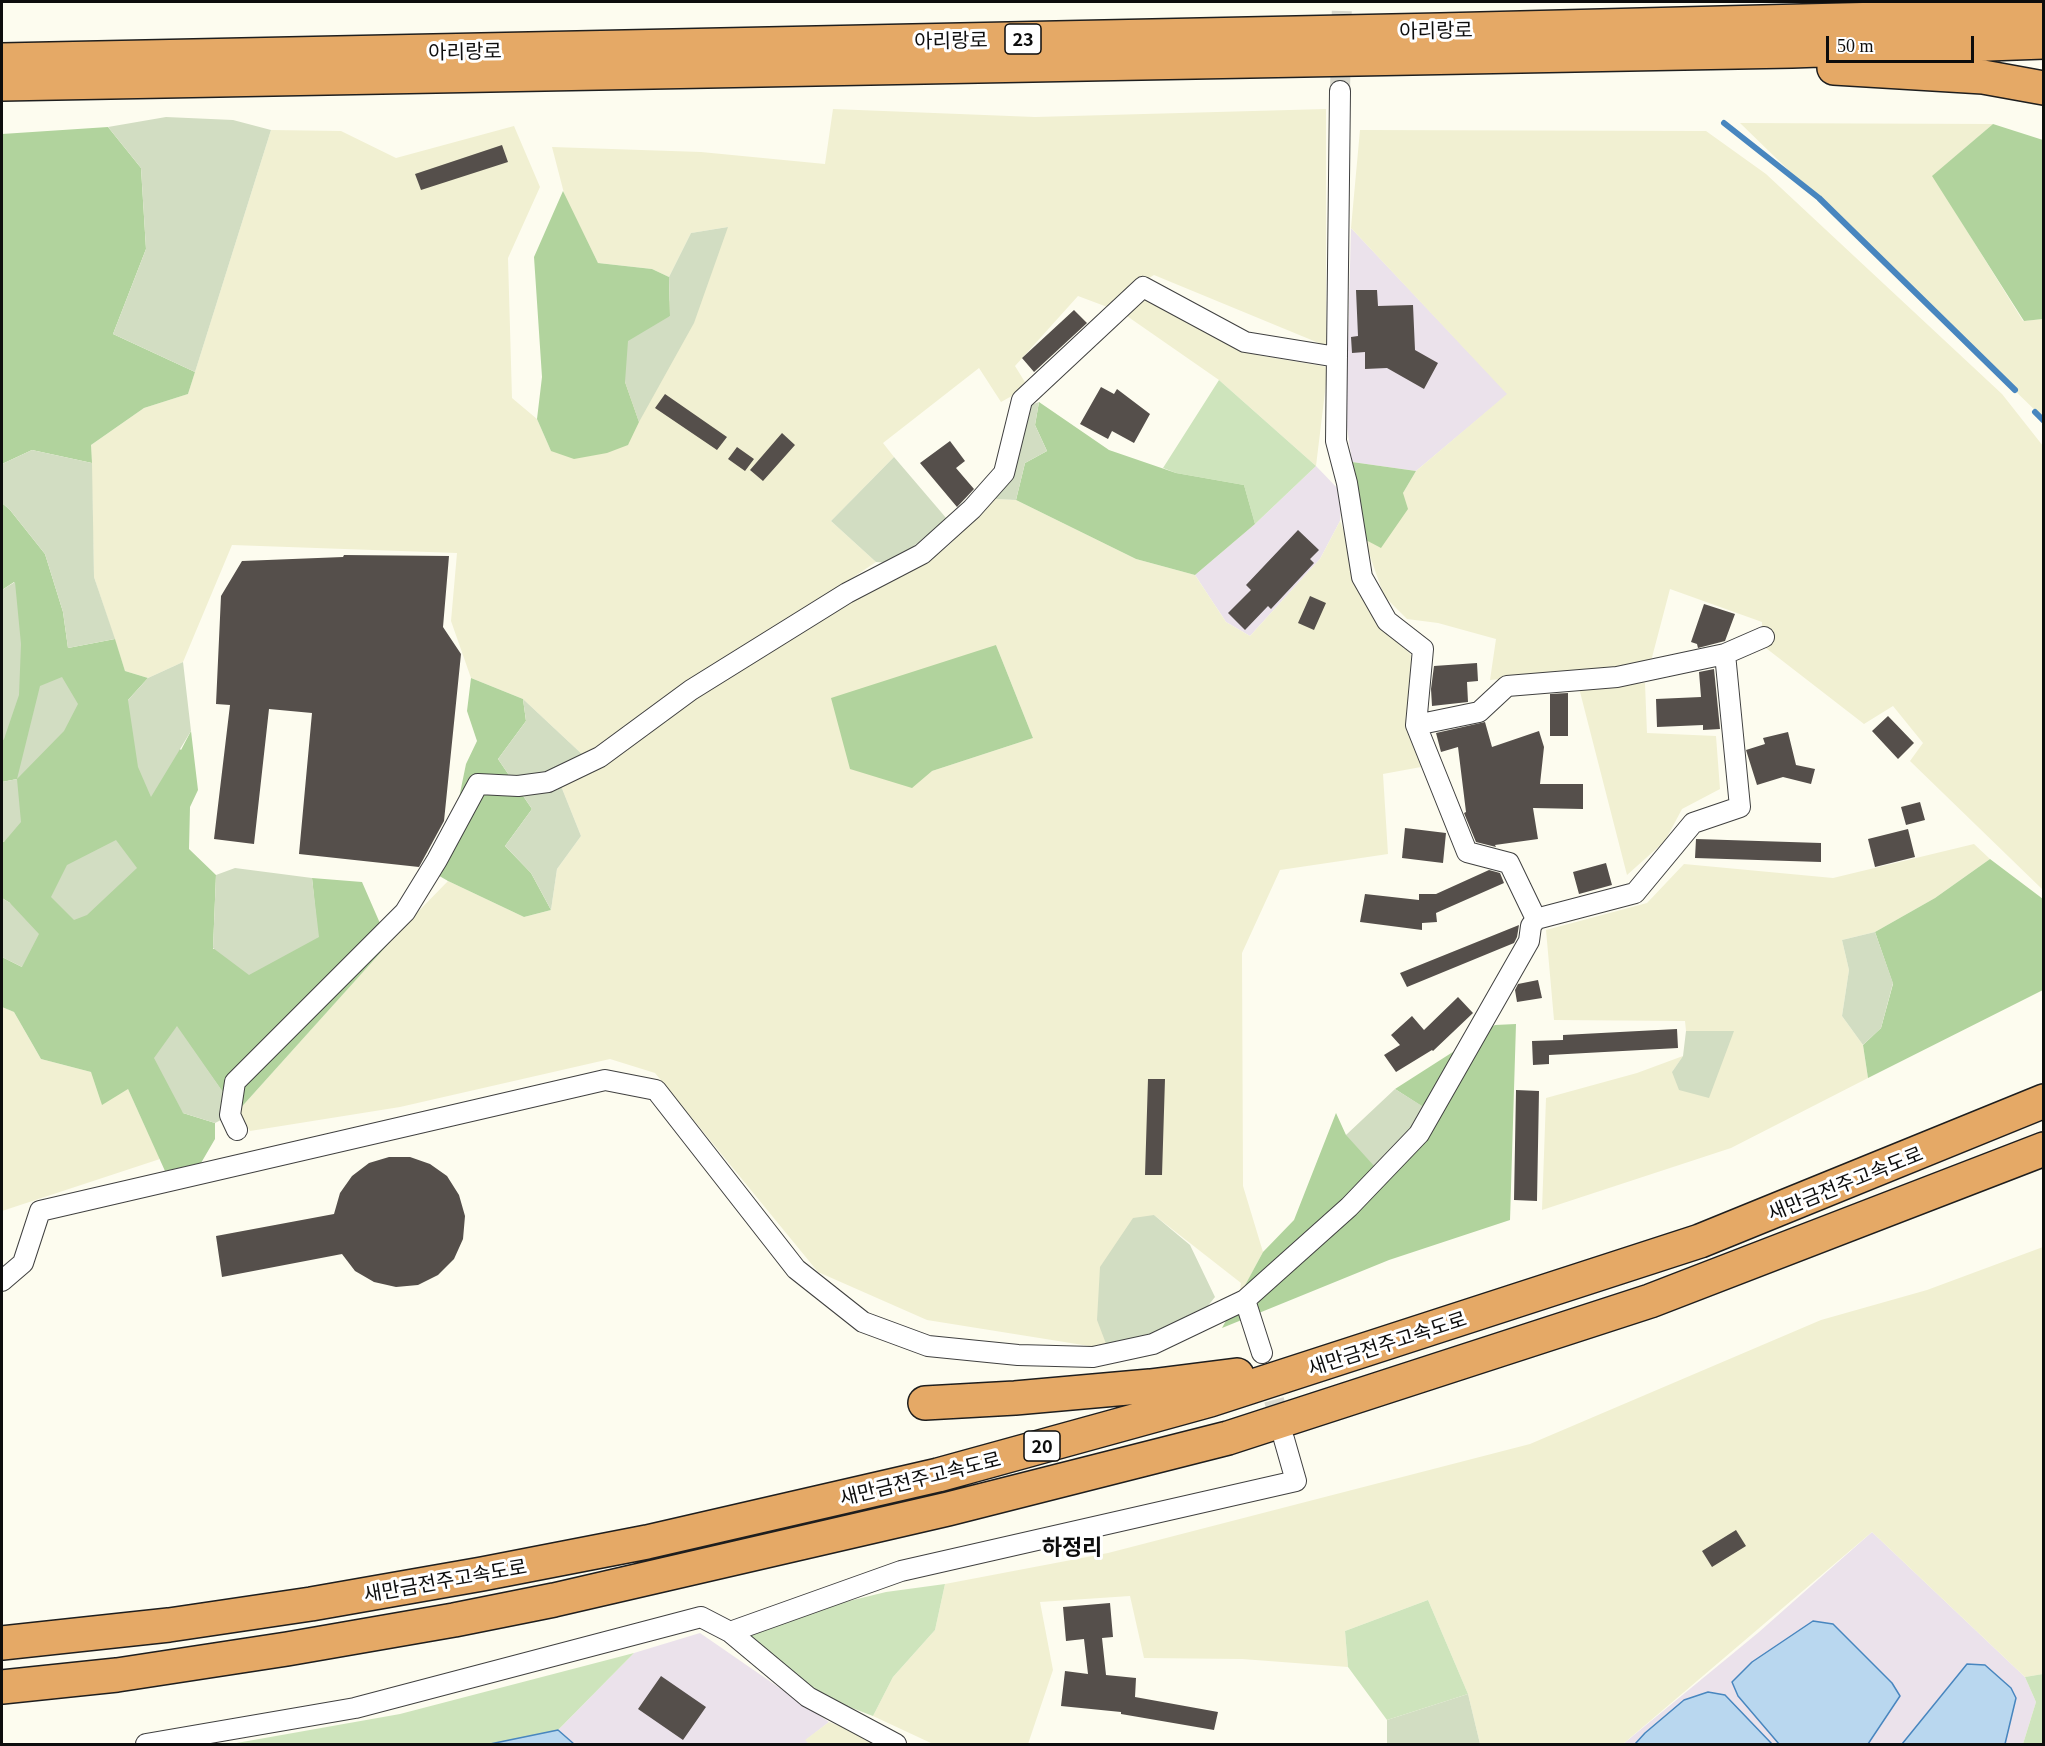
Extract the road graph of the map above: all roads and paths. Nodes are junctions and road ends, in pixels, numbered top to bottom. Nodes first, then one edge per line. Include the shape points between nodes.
1 (1683, 2) edge
2 (2043, 15) edge
3 (1551, 27) junction
4 (2043, 42) edge
5 (1792, 51) junction
6 (2, 60) edge
7 (2, 84) edge
8 (2043, 88) edge
9 (1340, 91) tunnel mouth
10 (1337, 357) junction
11 (1764, 637) dead end
12 (1725, 654) junction
13 (1416, 725) junction
14 (1536, 919) junction
15 (2043, 1101) edge
16 (237, 1130) dead end
17 (2043, 1149) edge
18 (2, 1281) edge
19 (1245, 1299) junction
20 (1262, 1353) tunnel mouth
21 (1322, 1364) junction
22 (925, 1403) dead end
23 (1284, 1438) tunnel mouth
24 (730, 1632) junction
25 (2, 1643) edge
26 (2, 1687) edge
27 (146, 1744) edge
28 (896, 1744) edge

1 - 3 highway via 1574,11
2 - 3 highway, 아리랑로 / 23
3 - 6 highway, 아리랑로 / 23
4 - 5 highway, 아리랑로 / 23
5 - 7 highway, 아리랑로 / 23
5 - 8 highway via 1818,67 1983,77
9 - 10 street
10 - 13 street via 1336,441 1362,577 1387,621 1423,649
10 - 16 street via 1245,342 1143,287 1022,400 1004,473 972,509 922,554 848,594 691,690 600,757 548,782 518,786 478,784 405,912 235,1082 230,1115
11 - 12 street
12 - 13 street via 1617,677 1507,686 1479,712
12 - 14 street via 1740,807 1693,823 1635,893
13 - 14 street via 1467,852 1509,863
14 - 19 street via 1528,940 1419,1134 1349,1207
15 - 21 highway, 새만금전주고속도로 / 20 via 1700,1241
17 - 26 highway, 새만금전주고속도로 / 20 via 1650,1301 1228,1438 948,1509 554,1600 287,1649 117,1675
18 - 19 street via 23,1263 40,1211 605,1080 656,1090 796,1269 863,1322 928,1346 1093,1357 1153,1344
19 - 20 street
21 - 22 highway via 1150,1386
21 - 25 highway, 새만금전주고속도로 / 20 via 1210,1400 938,1475 647,1542 310,1604 169,1625
23 - 24 street via 1296,1481 901,1571
24 - 27 street via 701,1617 355,1707
24 - 28 street via 808,1697

